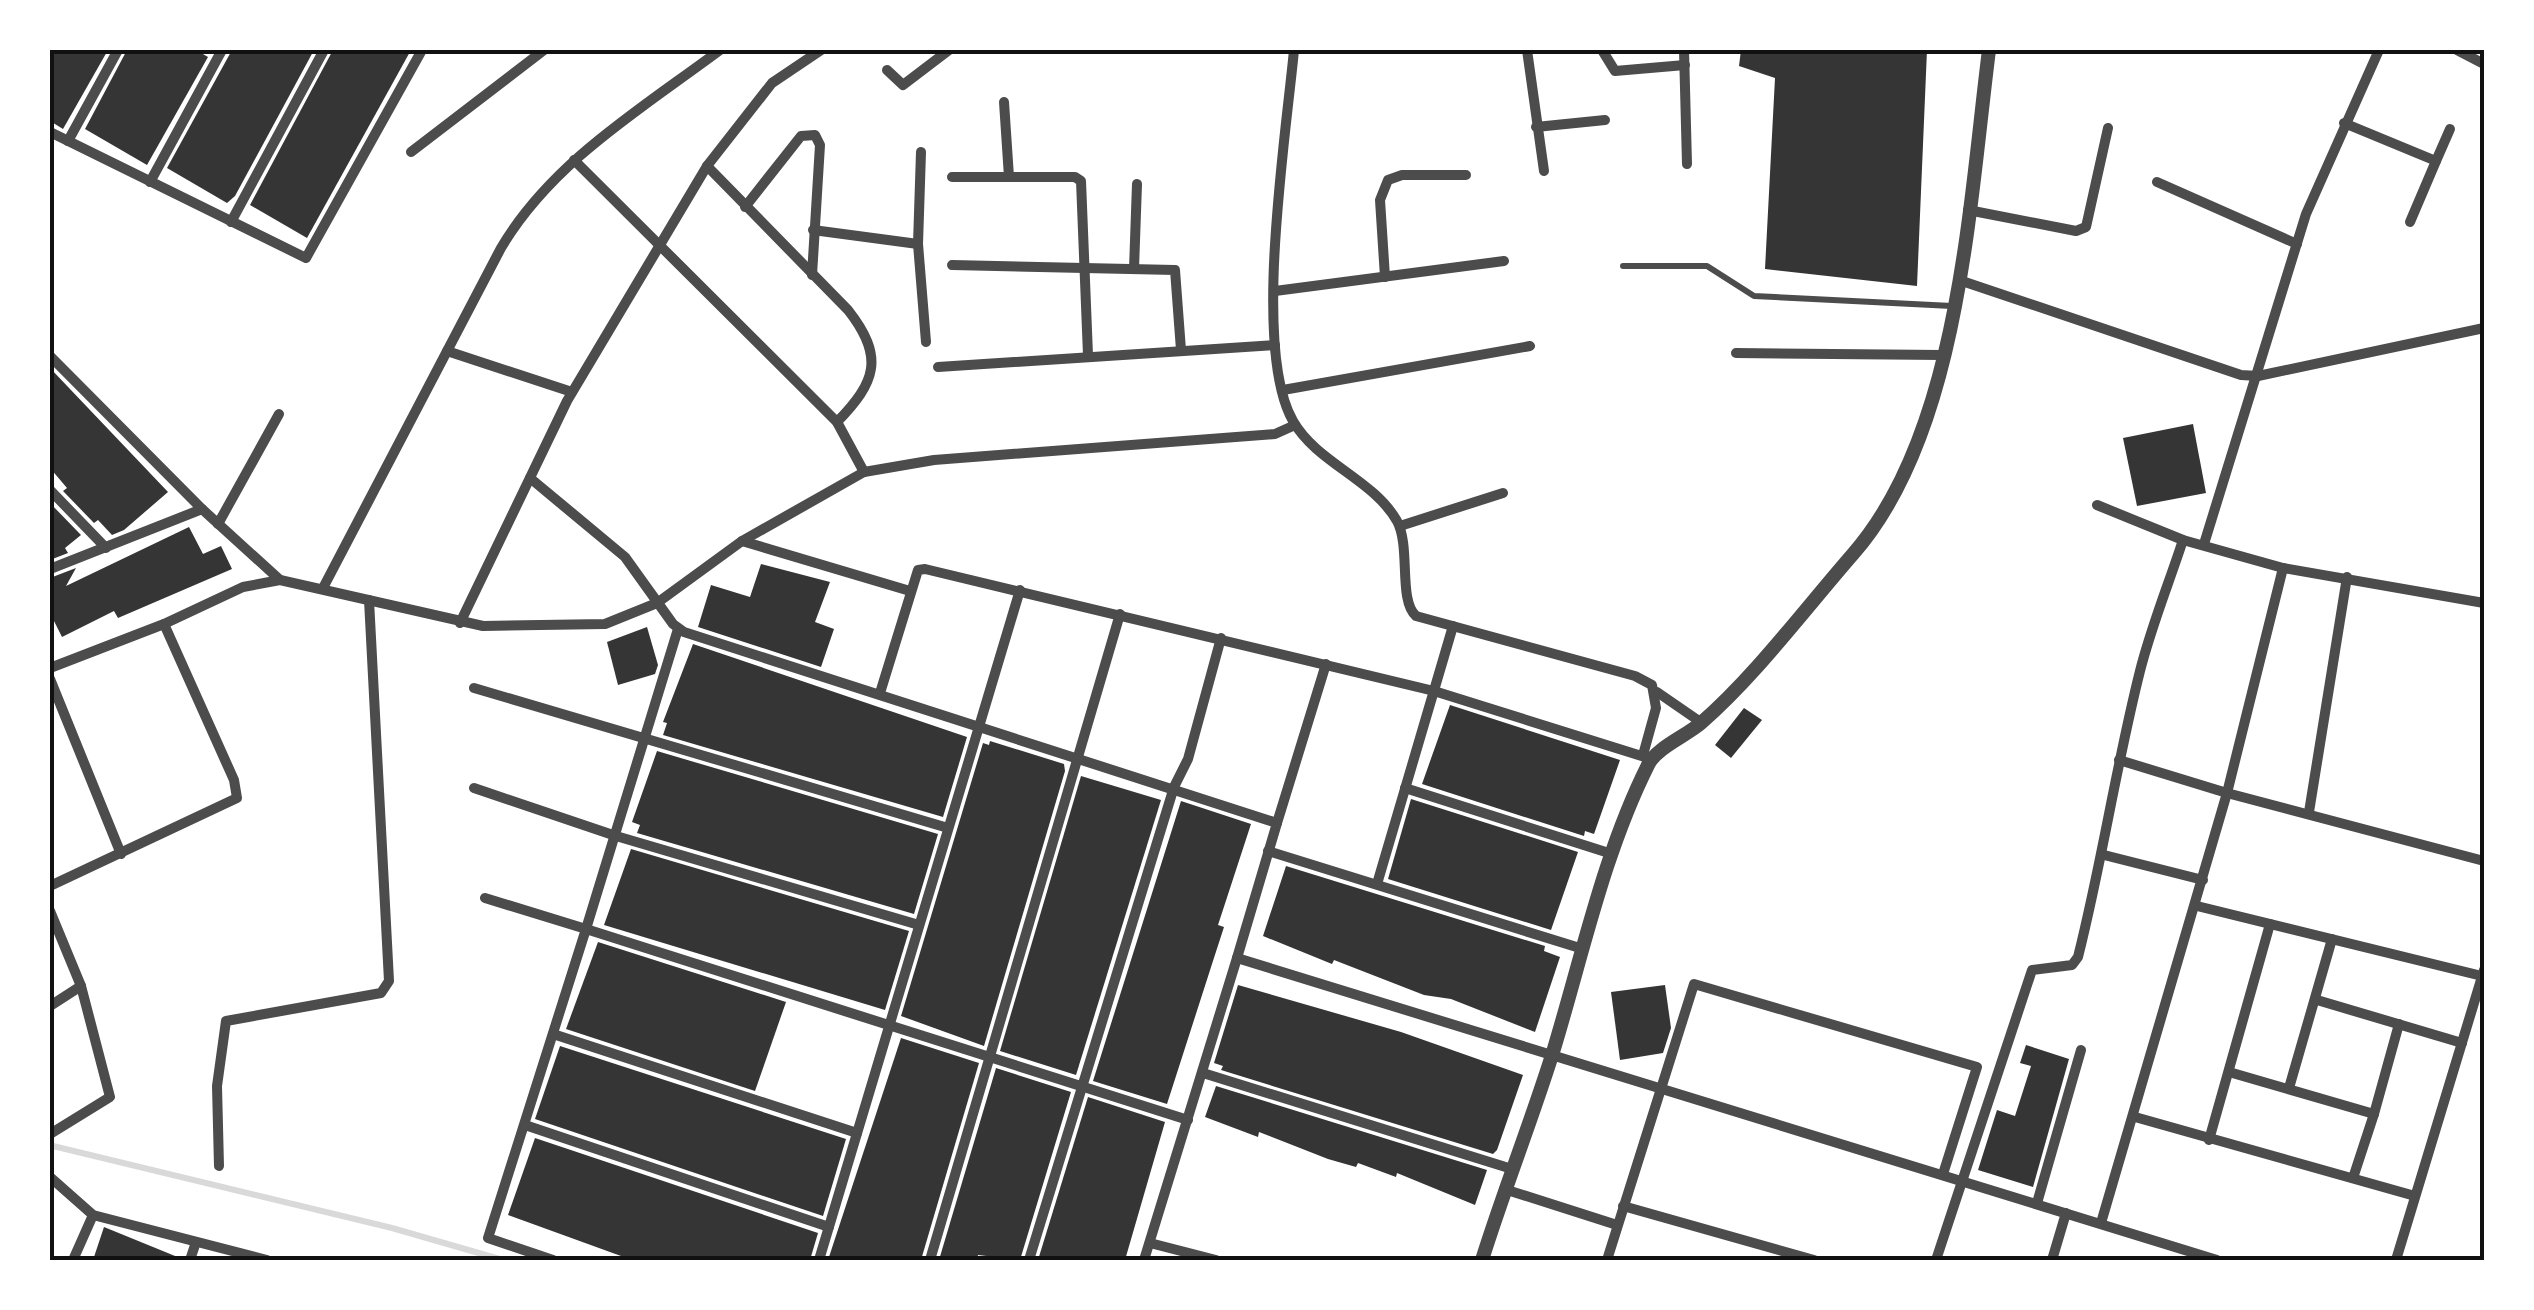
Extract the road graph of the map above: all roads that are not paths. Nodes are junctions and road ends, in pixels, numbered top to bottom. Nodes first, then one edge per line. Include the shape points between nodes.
1 (118, 50) edge
2 (222, 50) edge
3 (324, 50) edge
4 (422, 50) edge
5 (544, 50) edge
6 (720, 50) edge
7 (821, 50) edge
8 (948, 50) edge
9 (1294, 50) edge
10 (1526, 50) edge
11 (1602, 50) edge
12 (1684, 50) edge
13 (1989, 50) edge
14 (2379, 50) edge
15 (2456, 50) edge
16 (2484, 64) edge
17 (1685, 65) junction
18 (887, 70) dead end
19 (1004, 102) dead end
20 (1605, 120) dead end
21 (2344, 123) junction
22 (1536, 128) junction
23 (2108, 128) dead end
24 (2450, 129) dead end
25 (50, 132) edge
26 (68, 141) junction
27 (411, 152) dead end
28 (921, 152) dead end
29 (574, 160) junction
30 (2436, 162) junction
31 (1687, 164) dead end
32 (708, 166) junction
33 (1544, 171) dead end
34 (1466, 175) dead end
35 (952, 177) dead end
36 (1010, 177) junction
37 (150, 182) junction
38 (2157, 182) dead end
39 (1137, 184) dead end
40 (746, 207) junction
41 (1968, 210) junction
42 (231, 222) junction
43 (2410, 222) dead end
44 (814, 230) junction
45 (918, 244) junction
46 (2298, 244) junction
47 (662, 246) junction
48 (1504, 261) dead end
49 (952, 266) dead end
50 (1623, 266) dead end
51 (1134, 269) junction
52 (1086, 270) junction
53 (812, 275) junction
54 (1385, 276) junction
55 (1959, 280) junction
56 (1275, 291) junction
57 (1953, 306) junction
58 (2484, 328) edge
59 (926, 342) dead end
60 (1275, 345) junction
61 (1530, 346) dead end
62 (1181, 350) junction
63 (447, 351) junction
64 (1736, 353) dead end
65 (1088, 355) junction
66 (1942, 355) junction
67 (50, 356) edge
68 (938, 367) dead end
69 (2258, 376) junction
70 (1283, 390) junction
71 (572, 392) junction
72 (279, 414) dead end
73 (837, 422) junction
74 (1294, 425) junction
75 (864, 472) junction
76 (530, 478) junction
77 (50, 490) edge
78 (1503, 493) dead end
79 (2096, 505) dead end
80 (202, 508) junction
81 (218, 524) junction
82 (1400, 526) junction
83 (2183, 540) junction
84 (742, 541) junction
85 (2204, 544) junction
86 (106, 548) junction
87 (2284, 568) junction
88 (50, 569) edge
89 (2346, 576) junction
90 (280, 580) junction
91 (323, 588) junction
92 (1020, 590) junction
93 (910, 591) junction
94 (369, 600) junction
95 (657, 603) junction
96 (2484, 603) edge
97 (1120, 614) junction
98 (460, 623) junction
99 (164, 624) junction
100 (1453, 626) junction
101 (678, 629) junction
102 (1221, 638) junction
103 (1326, 664) junction
104 (50, 668) edge
105 (50, 679) edge
106 (474, 688) dead end
107 (1434, 691) junction
108 (1656, 692) junction
109 (880, 693) junction
110 (1702, 723) junction
111 (978, 724) junction
112 (645, 736) junction
113 (1646, 757) junction
114 (1080, 758) junction
115 (2119, 760) junction
116 (474, 788) dead end
117 (1174, 788) junction
118 (1405, 788) junction
119 (2227, 793) junction
120 (2309, 812) junction
121 (1277, 823) junction
122 (948, 828) junction
123 (616, 836) junction
124 (1268, 851) junction
125 (121, 854) junction
126 (1612, 854) junction
127 (2104, 855) junction
128 (2484, 861) edge
129 (2203, 880) junction
130 (1376, 884) junction
131 (50, 886) edge
132 (485, 898) dead end
133 (2197, 906) junction
134 (50, 911) edge
135 (2270, 924) junction
136 (919, 926) junction
137 (586, 929) junction
138 (2332, 939) junction
139 (1583, 949) junction
140 (1238, 958) junction
141 (2483, 973) edge
142 (81, 986) junction
143 (2317, 1000) junction
144 (2479, 1001) edge
145 (50, 1006) edge
146 (2399, 1024) junction
147 (887, 1027) junction
148 (553, 1034) junction
149 (2462, 1044) junction
150 (2082, 1050) dead end
151 (1552, 1055) junction
152 (990, 1058) junction
153 (2228, 1072) junction
154 (1203, 1073) junction
155 (1083, 1088) junction
156 (1658, 1088) junction
157 (2289, 1088) junction
158 (1968, 1098) junction
159 (1986, 1104) junction
160 (2374, 1114) junction
161 (2135, 1116) junction
162 (1188, 1120) junction
163 (526, 1125) junction
164 (857, 1133) junction
165 (50, 1134) edge
166 (2210, 1140) junction
167 (219, 1166) dead end
168 (1512, 1170) junction
169 (1942, 1174) junction
170 (51, 1178) edge
171 (2353, 1178) junction
172 (1960, 1179) junction
173 (1504, 1189) junction
174 (2415, 1196) junction
175 (2036, 1204) junction
176 (1623, 1206) junction
177 (2066, 1212) junction
178 (92, 1215) junction
179 (2101, 1224) junction
180 (1618, 1226) junction
181 (829, 1227) junction
182 (196, 1242) junction
183 (1150, 1243) junction
184 (73, 1260) edge
185 (190, 1260) edge
186 (266, 1260) edge
187 (553, 1260) edge
188 (819, 1260) edge
189 (930, 1260) edge
190 (1029, 1260) edge
191 (1144, 1260) edge
192 (1216, 1260) edge
193 (1482, 1260) edge
194 (1607, 1260) edge
195 (1814, 1260) edge
196 (1936, 1260) edge
197 (2052, 1260) edge
198 (2217, 1260) edge
199 (2396, 1260) edge

1 - 26 street
2 - 37 street
3 - 42 street
4 - 42 street via 309,256
5 - 27 street
6 - 29 street
7 - 32 street via 772,83
8 - 18 street via 903,85
9 - 56 street
10 - 22 street
11 - 17 street via 1616,71
12 - 17 street
13 - 41 street
14 - 21 street
15 - 16 street
17 - 31 street
19 - 36 street
20 - 22 street
21 - 30 street
21 - 46 street
22 - 33 street
23 - 41 street via 2086,228
24 - 30 street
25 - 26 street
26 - 37 street
28 - 45 street
29 - 47 street
29 - 63 street via 516,224
30 - 43 street
32 - 40 street
32 - 47 street
34 - 54 street via 1388,180 1380,200
35 - 36 street
36 - 52 street via 1081,181
37 - 42 street
38 - 46 street
39 - 51 street
40 - 44 street via 800,136 812,132 820,145
40 - 53 street
41 - 55 street
44 - 45 street
44 - 53 street
45 - 59 street
46 - 69 street
47 - 71 street
47 - 73 street
48 - 54 street
49 - 52 street
50 - 57 lane via 1708,266 1754,296
51 - 52 street
51 - 62 street via 1178,274
52 - 65 street
53 - 73 street via 860,324 871,356 864,394
54 - 56 street
55 - 57 street
55 - 69 street via 2227,372
56 - 60 street
57 - 66 street
58 - 69 street
60 - 62 street
60 - 70 street
61 - 70 street
62 - 65 street
63 - 71 street
63 - 91 street
64 - 66 street
65 - 68 street
66 - 110 street via 1929,408 1885,517
67 - 80 street
69 - 85 street
70 - 74 street
71 - 76 street
72 - 81 street
73 - 75 street
74 - 75 street via 1274,434 934,460
74 - 82 street via 1384,501
75 - 84 street
76 - 95 street via 602,535
76 - 98 street
77 - 86 street
78 - 82 street
79 - 83 street
80 - 81 street
80 - 86 street
81 - 90 street
82 - 100 street via 1411,612
83 - 85 street
83 - 115 street
84 - 93 street
84 - 95 street
85 - 87 street
86 - 88 street
87 - 89 street
87 - 119 street
89 - 96 street
89 - 120 street
90 - 91 street
90 - 99 street via 243,586
91 - 94 street
92 - 93 street via 922,569
92 - 97 street
92 - 111 street
93 - 109 street
94 - 98 street
94 - 167 street via 389,981 380,993 226,1022 217,1086
95 - 98 street via 588,626
95 - 101 street
97 - 102 street
97 - 114 street
99 - 104 street
99 - 125 street via 238,794 221,809
100 - 107 street
100 - 108 street via 1635,676
101 - 109 street
101 - 112 street
102 - 103 street
102 - 117 street
103 - 107 street
103 - 121 street
105 - 125 street
106 - 112 street
107 - 113 street
107 - 118 street
108 - 110 street
108 - 113 street
109 - 111 street
110 - 113 street
111 - 114 street
111 - 122 street
112 - 122 street
112 - 123 street
113 - 126 street
114 - 117 street
114 - 152 street
115 - 119 street
115 - 127 street
116 - 123 street
117 - 121 street
117 - 155 street
118 - 126 street
118 - 130 street
119 - 120 street
119 - 129 street
120 - 128 street
121 - 124 street
122 - 136 street
123 - 136 street
123 - 137 street
124 - 130 street
124 - 140 street
125 - 131 street
126 - 139 street
127 - 129 street
127 - 159 street via 2078,957 2072,966 2032,970
129 - 133 street
130 - 139 street
132 - 137 street
133 - 135 street
133 - 161 street
134 - 142 street
135 - 138 street
135 - 153 street
136 - 147 street
137 - 147 street
137 - 148 street
138 - 141 street
138 - 143 street
139 - 151 street
140 - 151 street
140 - 154 street
141 - 144 street
142 - 145 street
142 - 165 street via 110,1097
143 - 146 street
143 - 157 street
144 - 149 street
146 - 149 street
146 - 160 street
147 - 152 street
147 - 164 street
148 - 163 street
148 - 164 street
149 - 174 street
150 - 175 street
151 - 156 street
151 - 168 street
152 - 155 street
152 - 189 street
153 - 157 street
153 - 166 street
154 - 162 street
154 - 168 street
155 - 162 street
155 - 190 street
156 - 158 street via 1696,983 1976,1066
156 - 169 street
156 - 176 street
157 - 160 street
158 - 159 street
158 - 169 street
159 - 172 street
160 - 171 street
161 - 166 street
161 - 179 street
162 - 183 street
163 - 181 street
163 - 187 street via 489,1240
164 - 181 street
166 - 171 street
168 - 173 street
169 - 172 street
170 - 178 street
171 - 174 street
172 - 175 street
172 - 196 street
173 - 180 street
173 - 193 street
174 - 199 street
175 - 177 street
176 - 180 street
176 - 195 street
177 - 179 street
177 - 197 street
178 - 182 street
178 - 184 street
179 - 198 street
180 - 194 street
181 - 188 street
182 - 185 street
182 - 186 street
183 - 191 street
183 - 192 street

